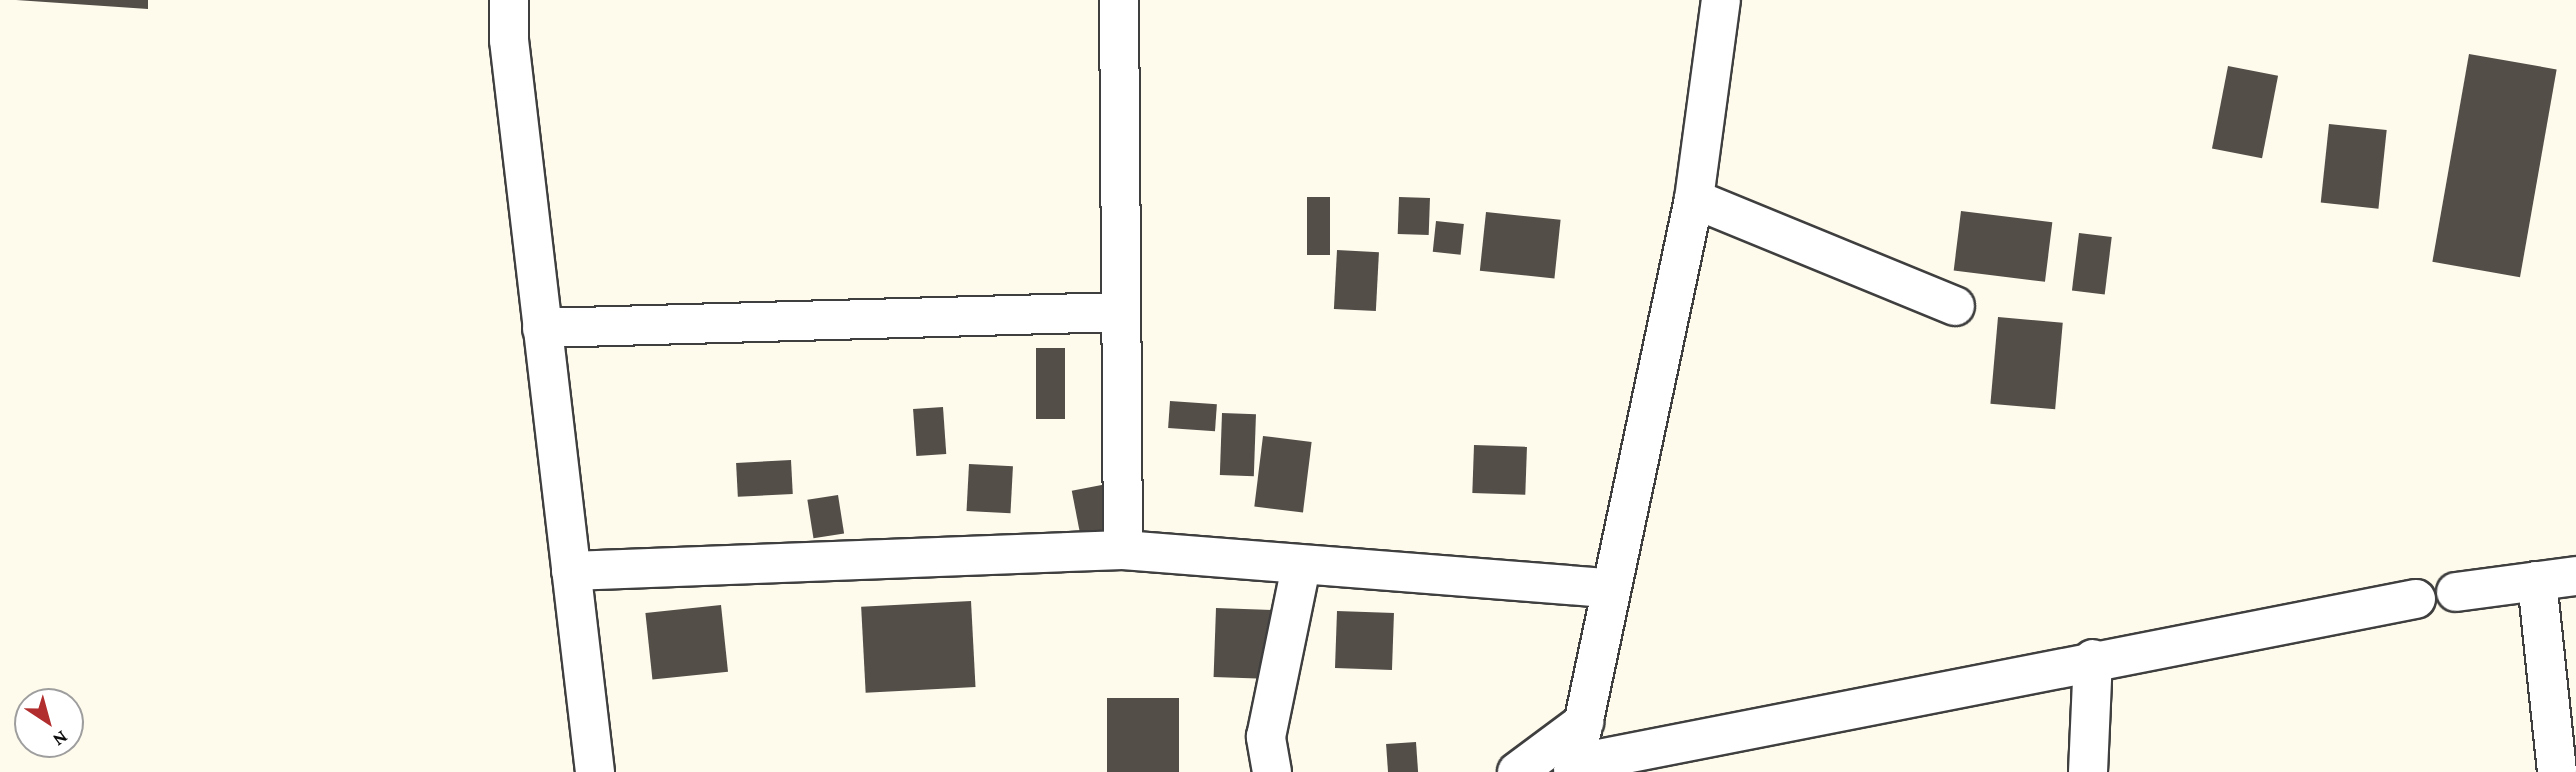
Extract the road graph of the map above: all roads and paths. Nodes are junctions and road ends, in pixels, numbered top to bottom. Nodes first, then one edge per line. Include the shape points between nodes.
1 (509, 0) edge
2 (1119, 0) edge
3 (1721, 0) edge
4 (1694, 199) junction
5 (1955, 306) dead end
6 (1121, 312) junction
7 (542, 328) junction
8 (1123, 550) junction
9 (1301, 566) junction
10 (571, 571) junction
11 (2576, 576) edge
12 (2537, 581) junction
13 (1609, 588) junction
14 (2456, 592) dead end
15 (2416, 599) dead end
16 (2092, 659) junction
17 (1584, 722) junction
18 (1573, 768) edge
19 (595, 772) edge
20 (1272, 772) edge
21 (1517, 772) edge
22 (2088, 772) edge
23 (2557, 772) edge

1 - 7 street via 509,40
2 - 6 street
3 - 4 street
4 - 5 street
4 - 13 street
6 - 7 street
6 - 8 street
7 - 10 street
8 - 9 street
8 - 10 street
9 - 13 street
9 - 20 street via 1266,737
10 - 19 street
11 - 12 street
12 - 14 street
12 - 23 street
13 - 17 street
15 - 16 street
16 - 18 street
16 - 22 street
17 - 18 street
17 - 21 street

